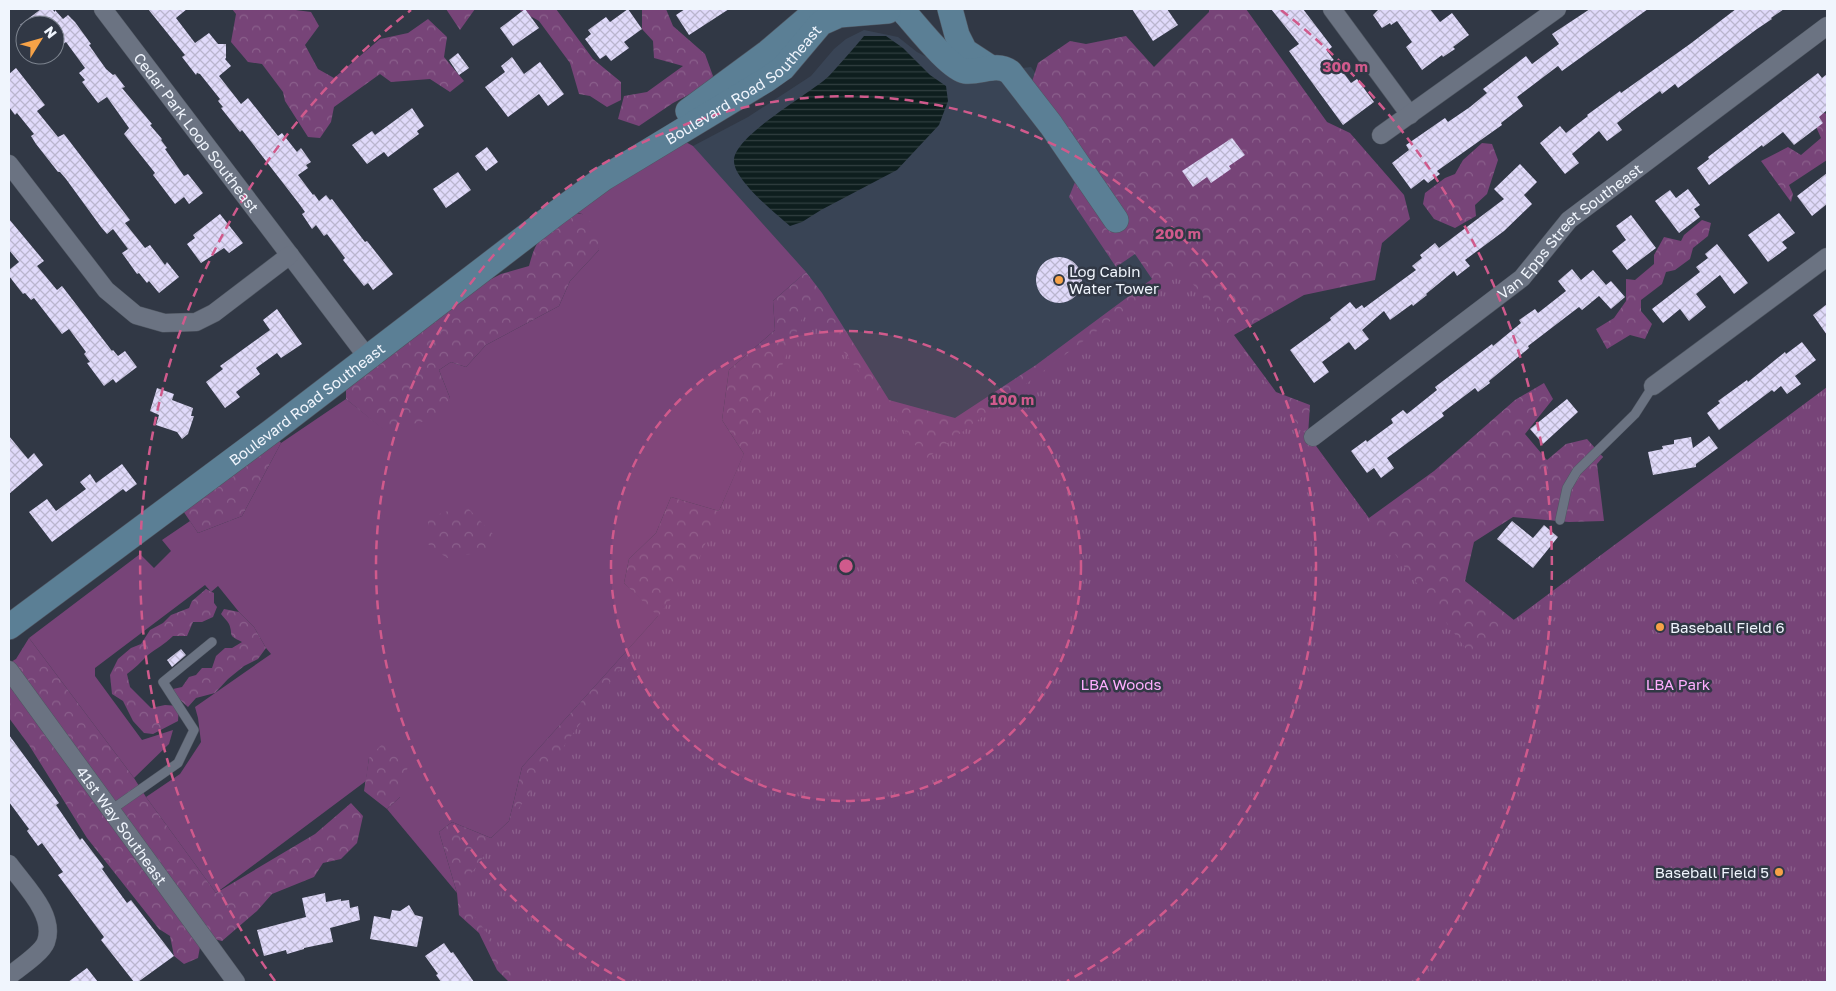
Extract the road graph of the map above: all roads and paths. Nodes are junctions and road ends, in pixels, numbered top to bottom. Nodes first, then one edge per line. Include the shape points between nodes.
1 (104, 9) edge
2 (817, 9) edge
3 (950, 9) edge
4 (1333, 9) edge
5 (1556, 9) edge
6 (899, 10) edge
7 (1827, 26) edge
8 (991, 68) junction
9 (1410, 115) junction
10 (1381, 135) dead end
11 (9, 164) edge
12 (604, 178) junction
13 (1116, 220) dead end
14 (290, 255) junction
15 (1827, 257) edge
16 (368, 358) junction
17 (1653, 386) joint
18 (1313, 437) dead end
19 (1560, 520) dead end
20 (9, 627) edge
21 (212, 642) dead end
22 (9, 670) edge
23 (111, 810) junction
24 (9, 864) edge
25 (9, 976) edge
26 (236, 982) edge

1 - 14 street, Cedar Park Loop Southeast
2 - 12 street, Boulevard Road Southeast via 768,52 645,142
3 - 8 street via 956,35 965,51
4 - 9 street
5 - 9 street
6 - 8 street via 950,62 965,71
6 - 12 street, Boulevard Road Southeast via 839,15 821,23 783,68 772,76
7 - 18 street, Van Epps Street Southeast via 1569,220 1522,278
8 - 13 street via 1005,68 1026,91
9 - 10 street
11 - 14 street via 106,290 136,315 164,323 196,322 214,313
12 - 16 street, Boulevard Road Southeast
14 - 16 street, Cedar Park Loop Southeast
15 - 17 street
16 - 20 street, Boulevard Road Southeast
17 - 19 lane via 1635,414 1577,471 1567,488
21 - 23 lane via 162,682 194,730 178,763
22 - 23 street, 41st Way Southeast
23 - 26 street, 41st Way Southeast
24 - 25 street via 41,906 49,926 46,943

